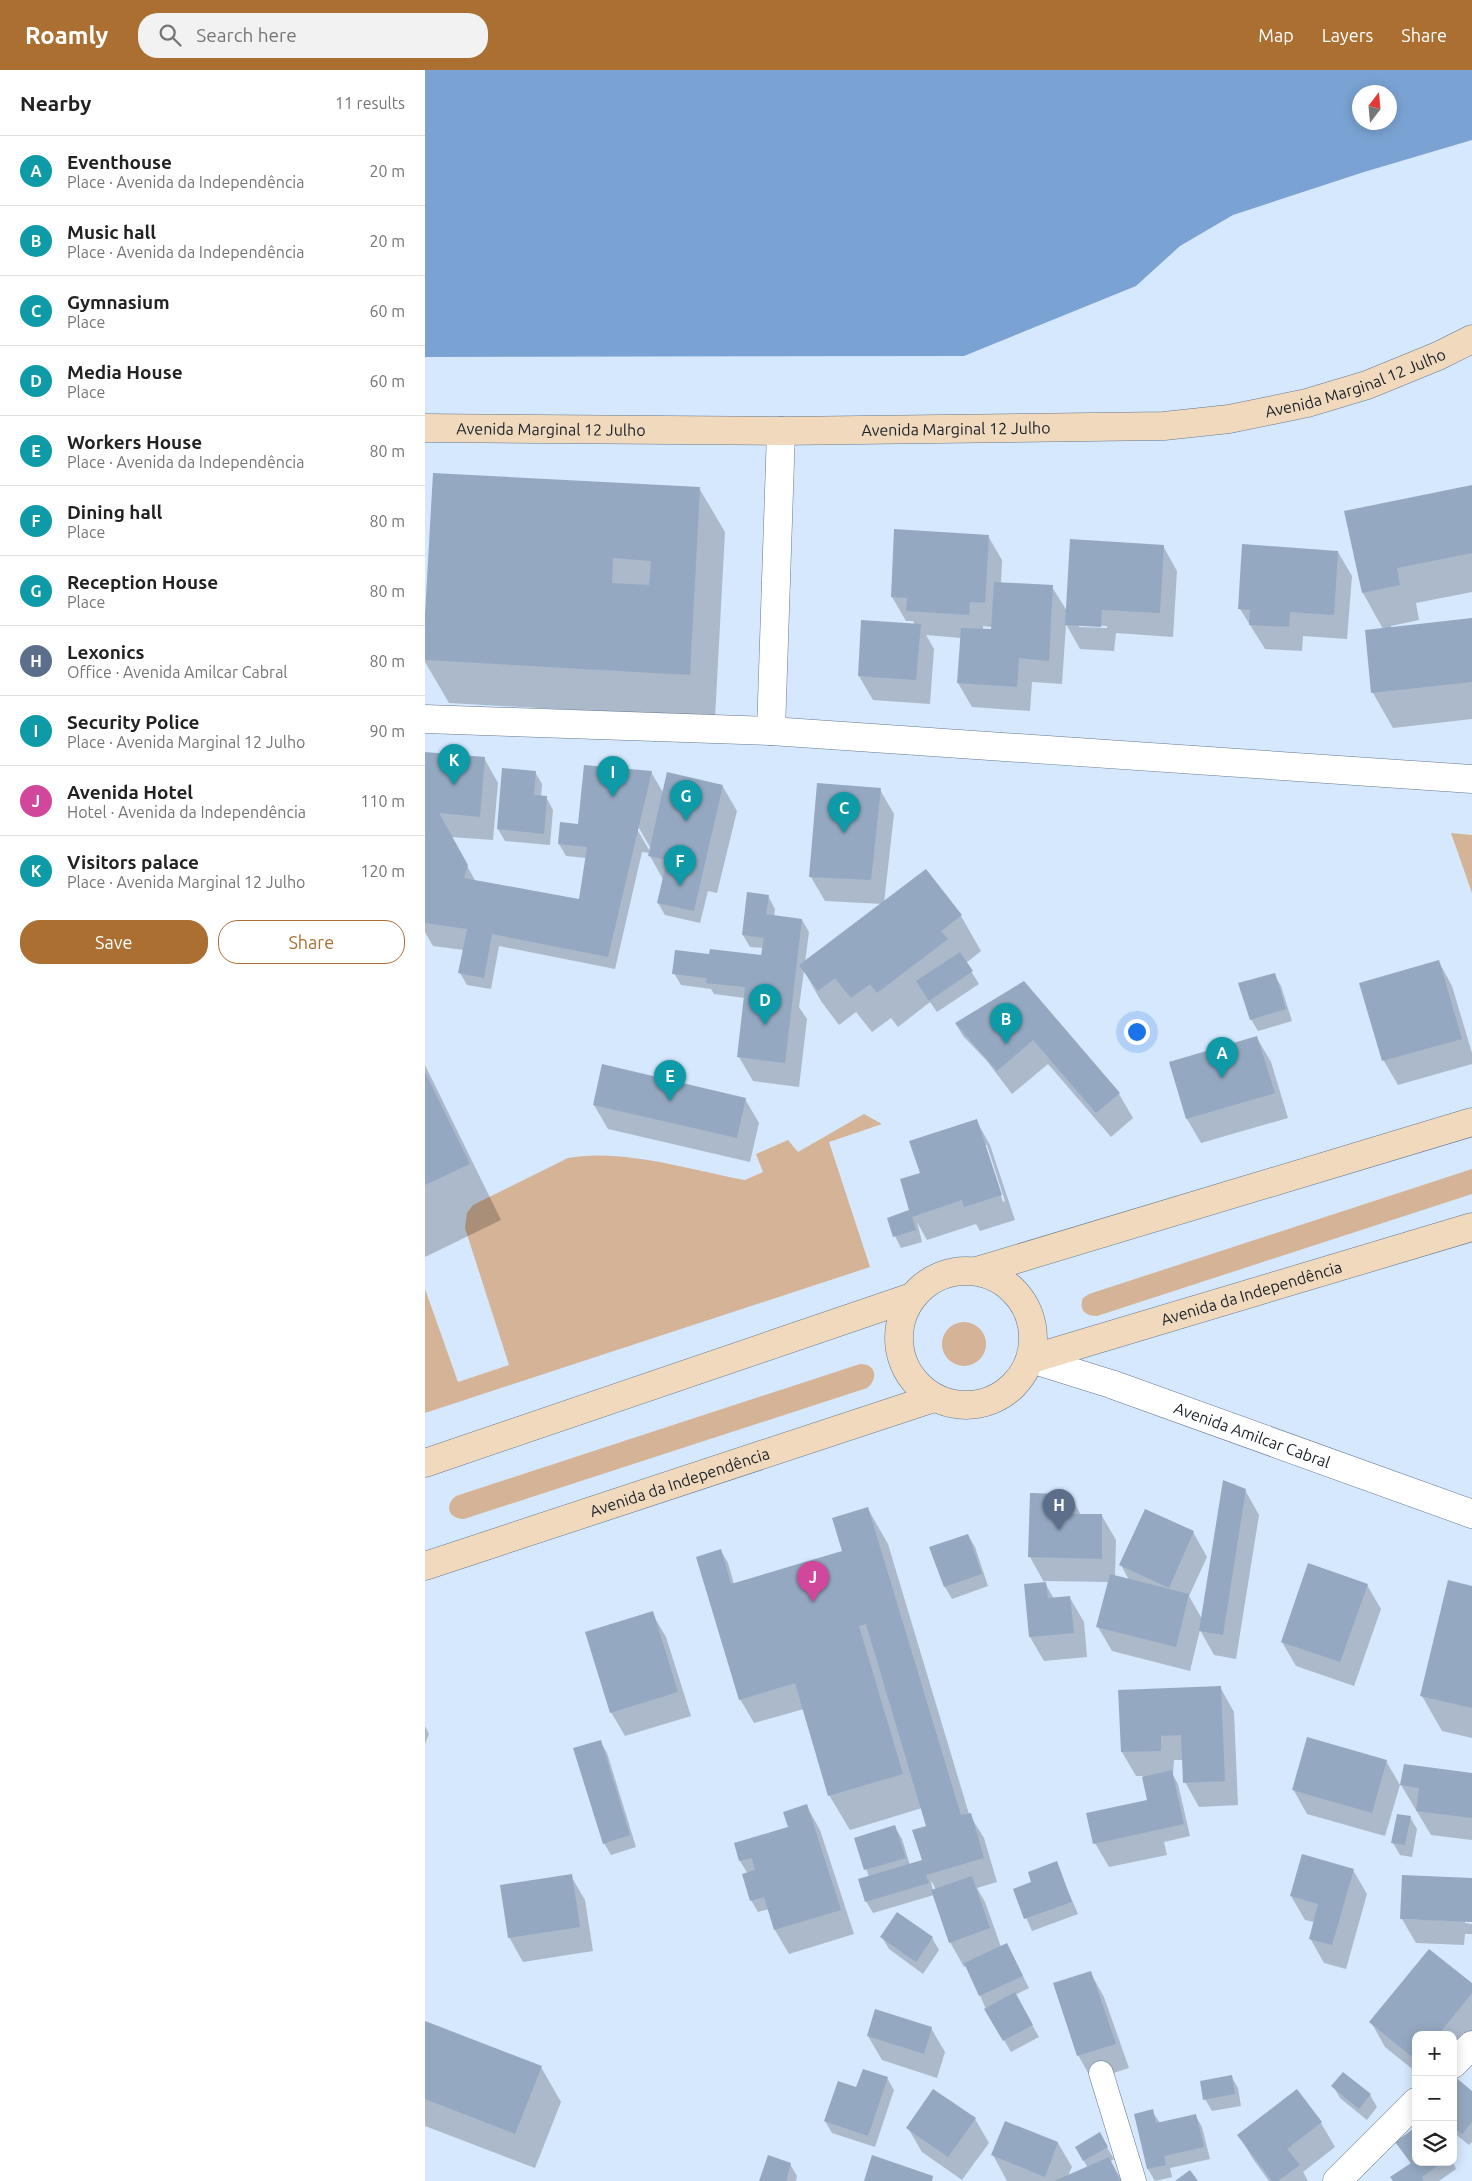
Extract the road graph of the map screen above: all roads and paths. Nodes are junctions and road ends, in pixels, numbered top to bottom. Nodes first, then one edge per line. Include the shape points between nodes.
1 (1472, 339) edge
2 (425, 428) edge
3 (781, 430) junction
4 (425, 719) edge
5 (771, 731) junction
6 (1472, 779) edge
7 (1472, 1122) edge
8 (1472, 1227) edge
9 (977, 1271) junction
10 (912, 1297) junction
11 (1031, 1359) junction
12 (934, 1398) junction
13 (425, 1463) edge
14 (1472, 1514) edge
15 (425, 1566) edge
16 (1472, 2045) edge
17 (1457, 2060) edge
18 (1101, 2073) dead end
19 (1412, 2106) edge
20 (1134, 2181) edge
21 (1337, 2181) edge

1 - 3 street, Avenida Marginal 12 Julho via 1367,385 1307,403 1229,419 1164,426
2 - 3 street, Avenida Marginal 12 Julho
3 - 5 street
4 - 5 street
5 - 6 street
7 - 9 street
8 - 11 street, Avenida da Independência
9 - 10 street via 941,1275
9 - 11 street via 999,1279 1017,1294 1029,1313 1034,1336
10 - 12 street via 901,1318 898,1341 903,1363 915,1383
10 - 13 street
11 - 12 street via 1020,1379 1004,1395 991,1401 979,1405 956,1405
11 - 14 street, Avenida Amilcar Cabral via 1130,1391
12 - 15 street, Avenida da Independência
16 - 17 street
18 - 20 lane
19 - 21 street

